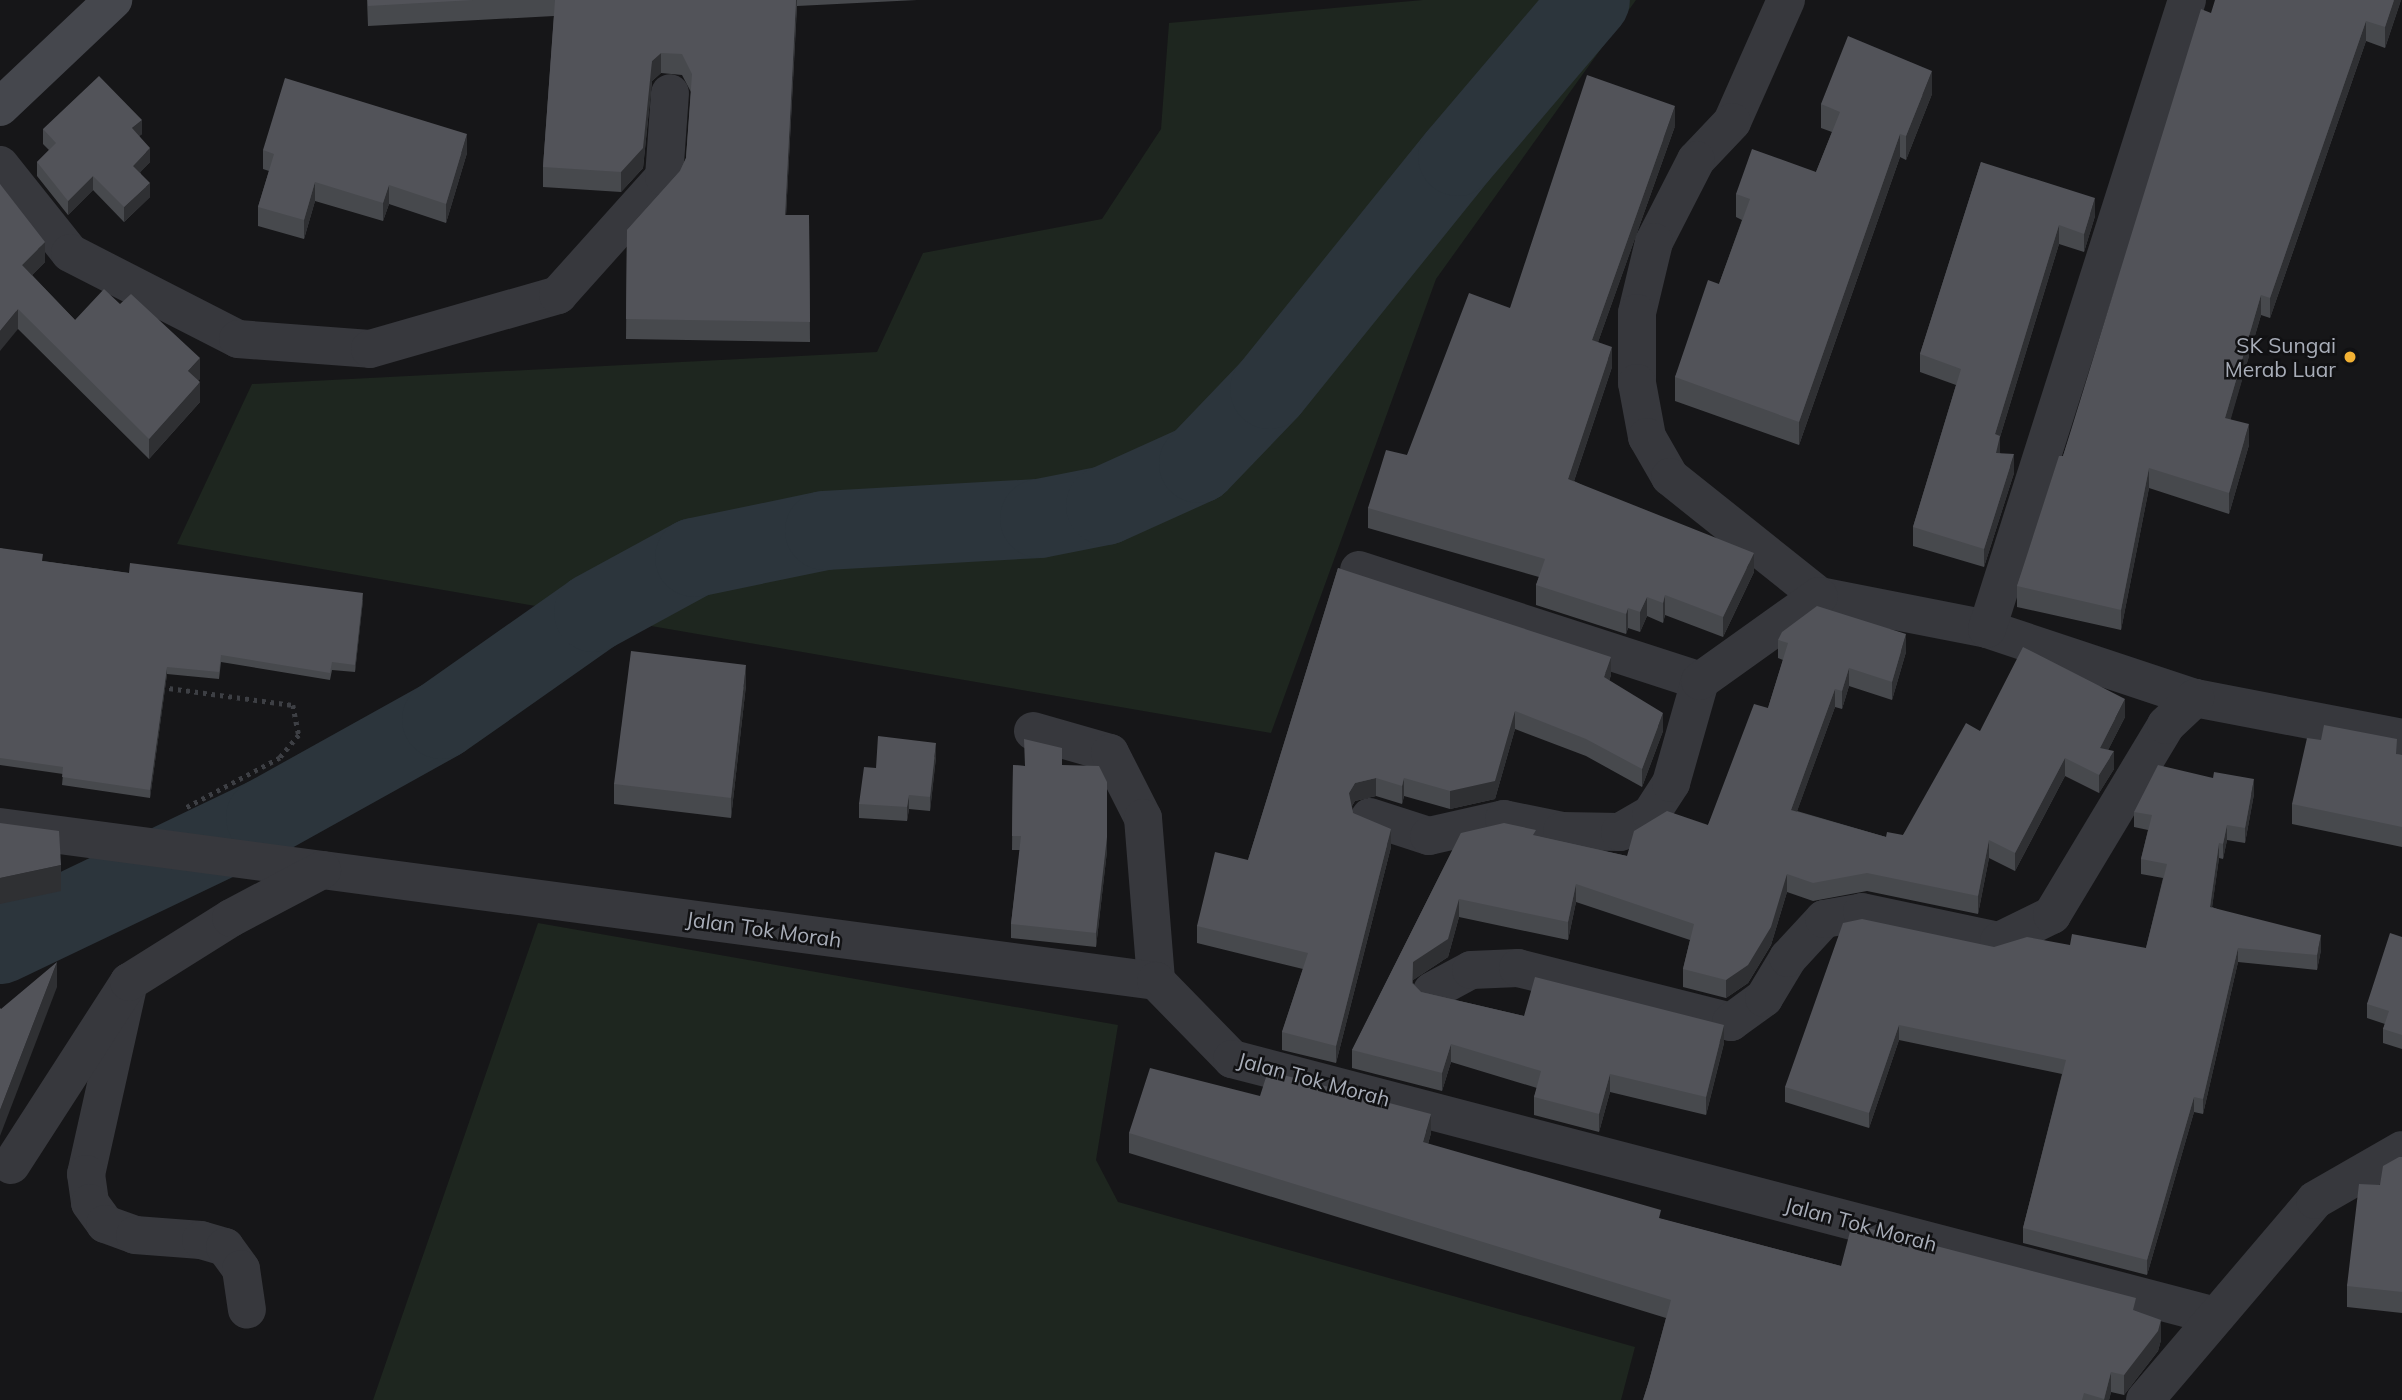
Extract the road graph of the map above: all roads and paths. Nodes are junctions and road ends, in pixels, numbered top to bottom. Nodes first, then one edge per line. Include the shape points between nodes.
1 (113, 0) edge
2 (1786, 0) edge
3 (2187, 0) edge
4 (670, 93) dead end
5 (0, 107) edge
6 (0, 166) edge
7 (1359, 569) dead end
8 (1819, 596) junction
9 (1987, 629) junction
10 (1700, 681) junction
11 (147, 686) edge
12 (2195, 698) junction
13 (1033, 731) dead end
14 (2402, 738) edge
15 (1370, 817) edge
16 (0, 827) edge
17 (159, 848) junction
18 (323, 870) junction
19 (1156, 981) junction
20 (129, 982) junction
21 (1432, 991) edge
22 (2402, 1150) edge
23 (11, 1165) dead end
24 (247, 1310) dead end
25 (2217, 1316) junction
26 (2145, 1400) edge

1 - 5 street
2 - 8 street via 1732,122 1696,160 1654,242 1637,313 1637,383 1647,437 1670,477
3 - 9 street
4 - 6 street via 664,177 558,295 370,349 238,339 70,253
7 - 10 street
8 - 9 street
8 - 10 street
9 - 12 street
10 - 15 street via 1671,783 1651,814 1619,832 1562,831 1504,819 1429,836
11 - 17 path via 293,705 299,735 280,758 186,808
12 - 14 street
12 - 21 street via 2166,725 2052,915 1999,941 1862,912 1824,919 1788,958 1764,998 1731,1022 1518,968 1471,970
13 - 19 street via 1110,753 1143,818
16 - 17 street
17 - 18 street, Jalan Tok Morah
18 - 19 street, Jalan Tok Morah
18 - 20 street via 231,918
19 - 25 street, Jalan Tok Morah via 1232,1059
20 - 23 street
20 - 24 street via 86,1174 90,1203 105,1224 135,1235 201,1240 225,1247 241,1269
22 - 25 street via 2315,1200
25 - 26 street

